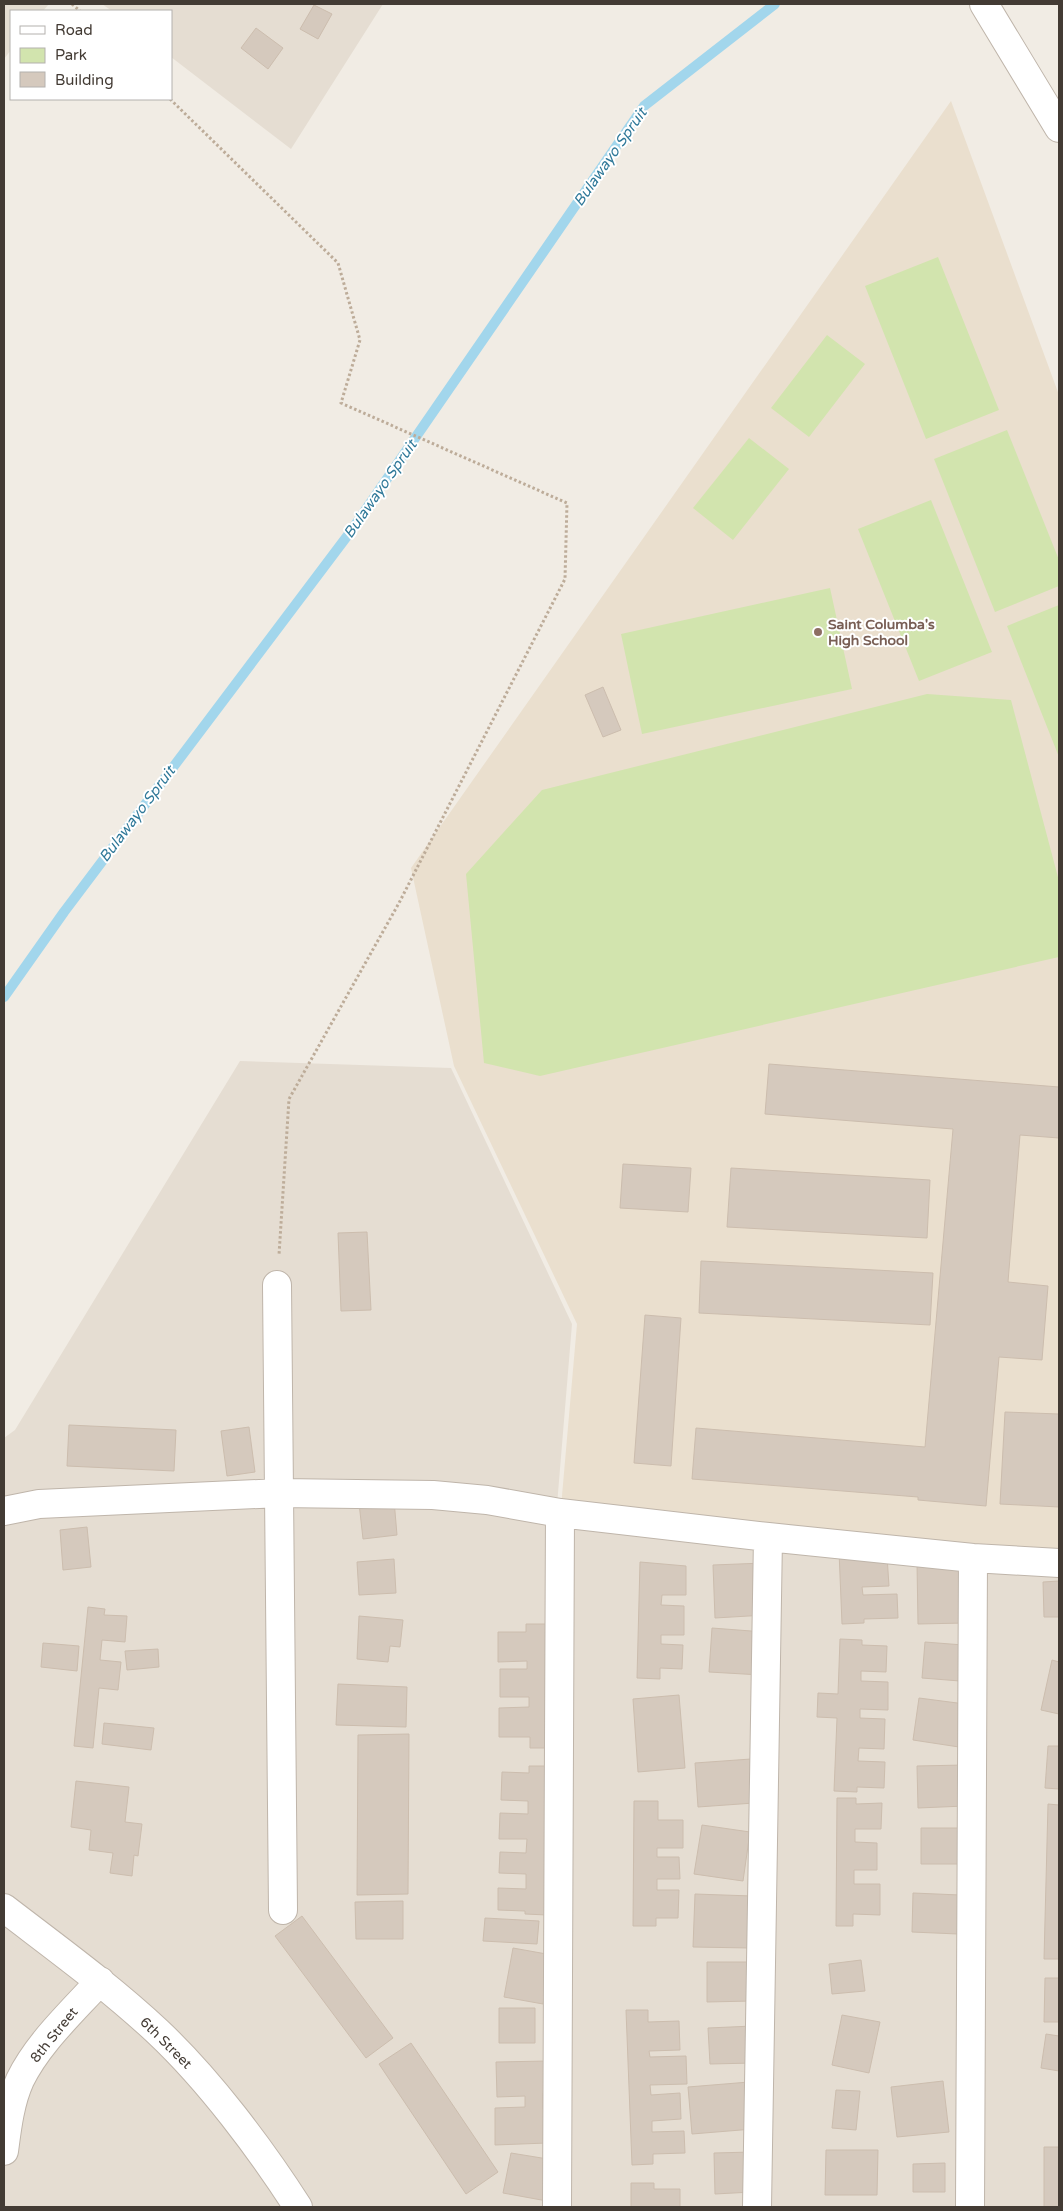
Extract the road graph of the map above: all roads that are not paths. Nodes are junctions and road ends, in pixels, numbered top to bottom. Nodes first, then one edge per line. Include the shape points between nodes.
1 (984, 4) edge
2 (1059, 128) edge
3 (277, 1285) road end
4 (280, 1493) junction
5 (4, 1512) edge
6 (560, 1513) junction
7 (768, 1537) junction
8 (973, 1558) junction
9 (1059, 1563) edge
10 (4, 1908) edge
11 (283, 1910) dead end
12 (100, 1982) junction
13 (4, 2151) edge
14 (298, 2207) edge
15 (557, 2207) edge
16 (757, 2207) edge
17 (970, 2207) edge

1 - 2 street
3 - 4 street
4 - 5 street via 39,1504
4 - 6 street via 432,1494
4 - 11 street
6 - 7 street
6 - 15 street
7 - 8 street
7 - 16 street
8 - 9 street
8 - 17 street
10 - 12 street, 6th Street
12 - 13 street, 8th Street via 42,2046 20,2080 8,2118
12 - 14 street, 6th Street via 159,2033 193,2069

